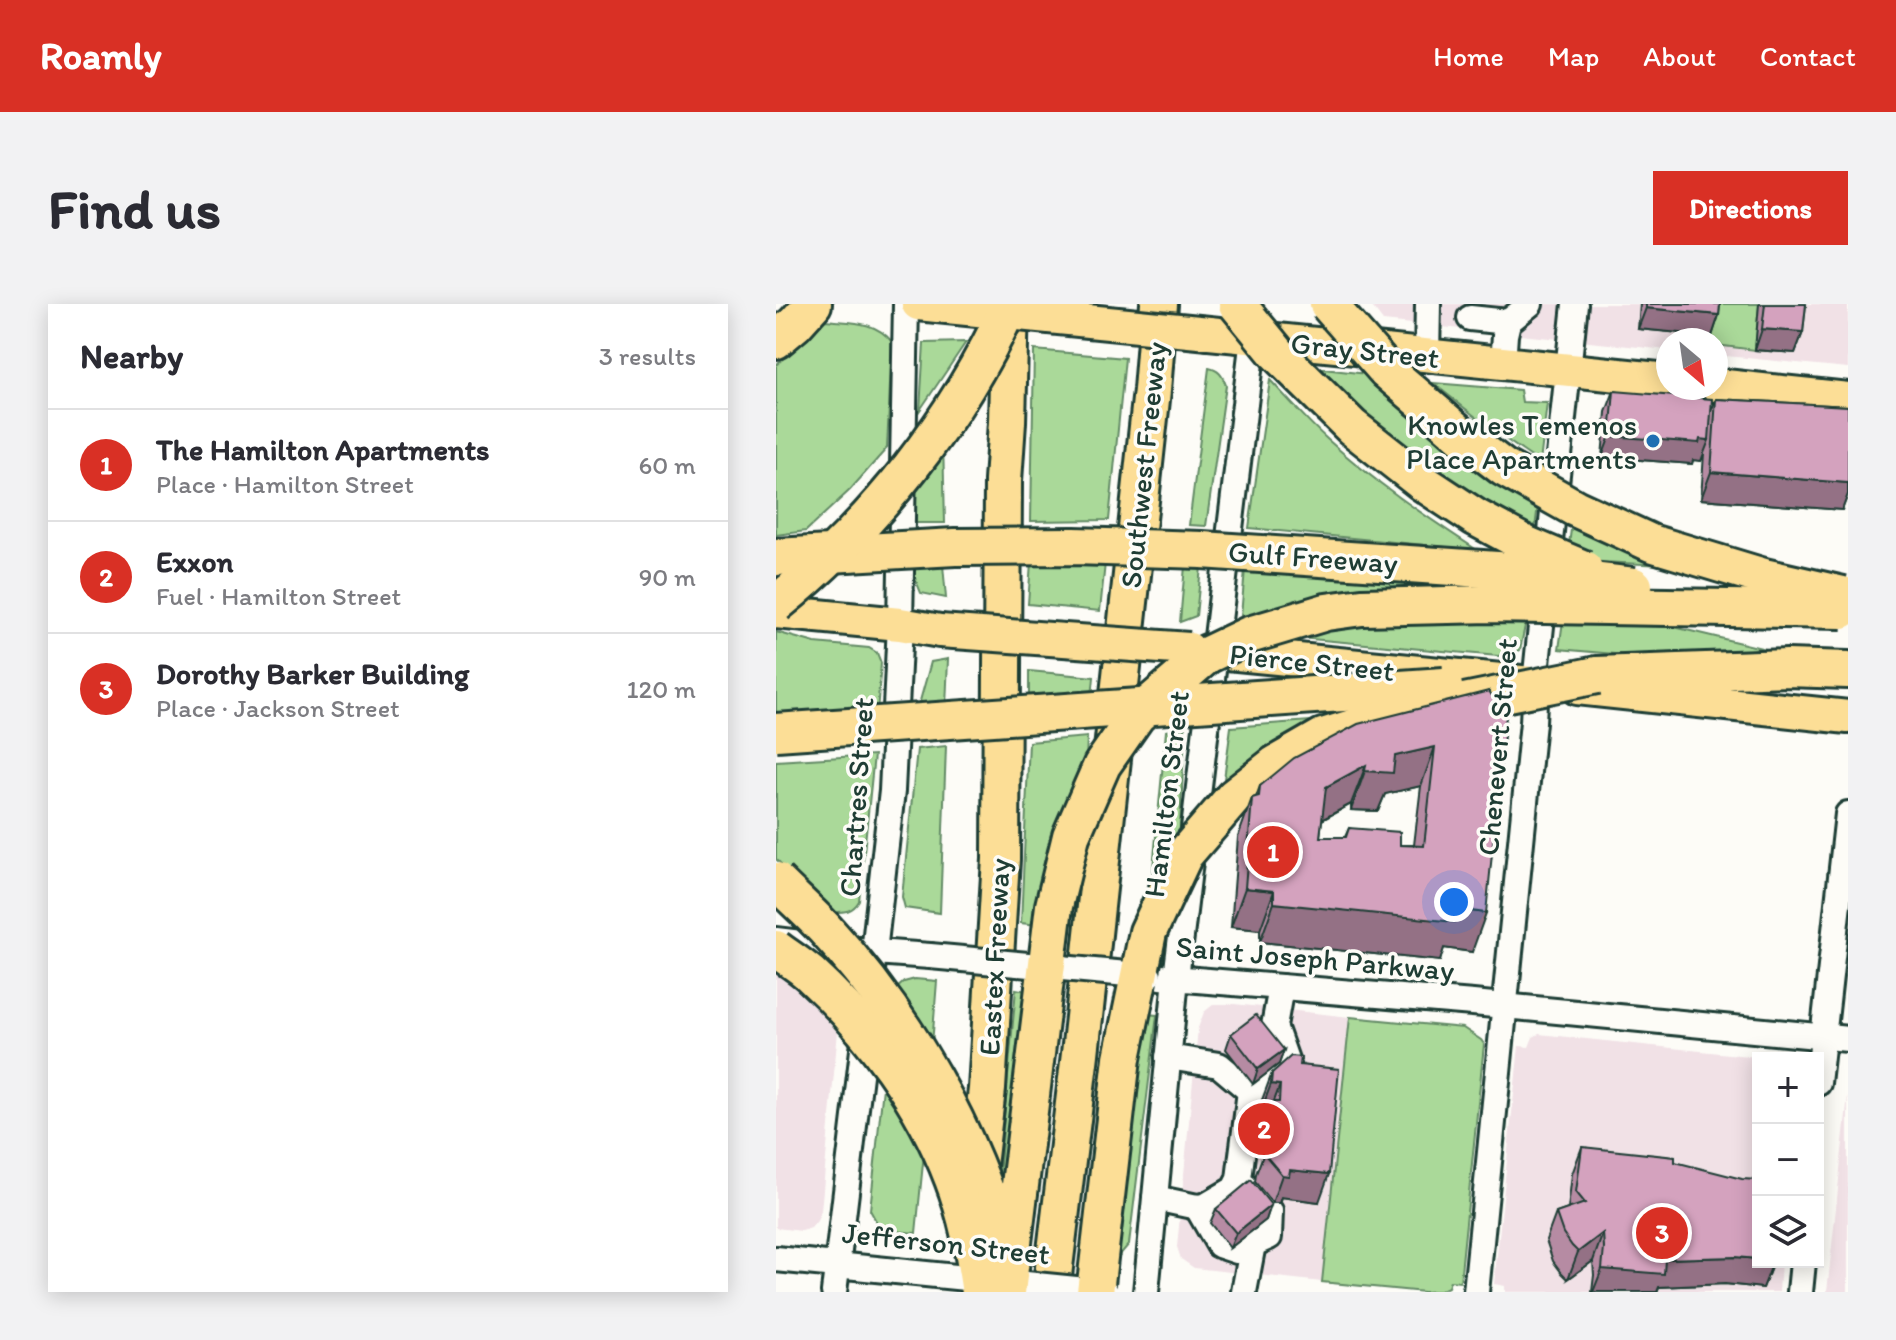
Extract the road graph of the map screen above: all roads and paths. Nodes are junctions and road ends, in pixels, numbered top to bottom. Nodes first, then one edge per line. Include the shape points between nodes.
1 (813, 304) edge
2 (906, 304) edge
3 (1010, 304) edge
4 (1159, 304) edge
5 (1174, 304) edge
6 (1237, 304) edge
7 (1257, 304) edge
8 (1328, 304) edge
9 (1530, 304) edge
10 (1575, 304) edge
11 (948, 305) edge
12 (1445, 312) edge
13 (1503, 316) edge
14 (1252, 338) junction
15 (776, 340) edge
16 (1427, 356) junction
17 (1503, 364) junction
18 (1569, 370) junction
19 (1656, 379) edge
20 (1728, 386) edge
21 (1152, 390) junction
22 (1848, 399) edge
23 (1003, 481) junction
24 (776, 557) edge
25 (776, 604) edge
26 (776, 612) edge
27 (1846, 612) edge
28 (900, 624) junction
29 (1202, 650) junction
30 (1848, 670) edge
31 (1597, 675) junction
32 (1535, 683) junction
33 (1848, 717) edge
34 (776, 732) edge
35 (1848, 814) edge
36 (776, 881) edge
37 (776, 940) edge
38 (776, 949) edge
39 (875, 952) junction
40 (1176, 978) junction
41 (1281, 987) junction
42 (1504, 1006) junction
43 (1823, 1037) junction
44 (1848, 1039) edge
45 (1821, 1052) edge
46 (1168, 1057) junction
47 (1250, 1091) junction
48 (1239, 1179) junction
49 (1155, 1198) junction
50 (1197, 1207) junction
51 (1253, 1244) junction
52 (776, 1259) edge
53 (837, 1265) junction
54 (1802, 1268) edge
55 (834, 1292) edge
56 (963, 1292) edge
57 (980, 1292) edge
58 (1007, 1292) edge
59 (1013, 1292) edge
60 (1051, 1292) edge
61 (1095, 1292) edge
62 (1107, 1292) edge
63 (1146, 1292) edge
64 (1244, 1292) edge
65 (1476, 1292) edge
66 (1800, 1292) edge

1 - 15 highway
2 - 28 street, Chartres Street
3 - 23 highway
3 - 25 highway, bridge via 971,380 911,467 850,537
4 - 21 highway, Southwest Freeway
5 - 21 highway
6 - 27 highway, bridge via 1277,353 1352,427 1422,482 1527,545 1626,586 1777,623
7 - 14 street, Hamilton Street
8 - 27 highway, bridge via 1386,370 1504,468 1651,543 1764,577
9 - 13 street
10 - 18 street, Chenevert Street
11 - 14 main road, Gray Street, bridge
11 - 23 highway via 982,390
12 - 13 street
12 - 16 street
13 - 17 street
14 - 16 main road, Gray Street
14 - 29 street, Hamilton Street
16 - 17 main road, Gray Street
17 - 18 main road, Gray Street
18 - 19 main road, Gray Street
18 - 32 street, Chenevert Street
20 - 22 main road
21 - 60 highway, Southwest Freeway
23 - 56 highway, Eastex Freeway via 1001,859 987,1089
24 - 27 highway, Gulf Freeway, bridge via 955,547 1202,550 1497,570
26 - 28 main road, Pierce Street
27 - 58 highway, bridge via 1491,604 1362,607 1249,635 1207,655 1137,715 1102,765 1071,836 1054,906
28 - 29 main road, Pierce Street, bridge
28 - 39 street, Chartres Street via 892,791
29 - 32 main road, Pierce Street
29 - 40 street, Hamilton Street
30 - 31 highway
31 - 34 highway, bridge
31 - 61 highway, bridge via 1385,718 1323,737 1234,797 1184,855 1148,932 1122,1058
32 - 33 main road, Pierce Street
32 - 42 street, Chenevert Street
35 - 43 street
36 - 59 highway, bridge via 880,995 923,1057 990,1200
37 - 39 street, Saint Joseph Parkway
38 - 57 highway, bridge via 809,973 869,1036 928,1125 971,1235
39 - 40 street, Saint Joseph Parkway, bridge
39 - 53 street, Chartres Street
40 - 41 street, Saint Joseph Parkway
40 - 46 street, Hamilton Street
41 - 42 street, Saint Joseph Parkway
41 - 47 street via 1274,1026 1290,1071
42 - 43 street, Saint Joseph Parkway
42 - 65 street, Chenevert Street
43 - 44 street, Saint Joseph Parkway
43 - 45 street
46 - 47 street via 1219,1065
46 - 49 street, Hamilton Street
47 - 48 street
48 - 50 street via 1234,1189
48 - 51 street via 1270,1211 1269,1237
49 - 50 street
49 - 63 street, Hamilton Street
50 - 51 street via 1219,1245 1237,1251
51 - 64 street
52 - 53 street, Jefferson Street
53 - 55 street, Chartres Street
53 - 62 street, Jefferson Street, bridge
54 - 66 street

